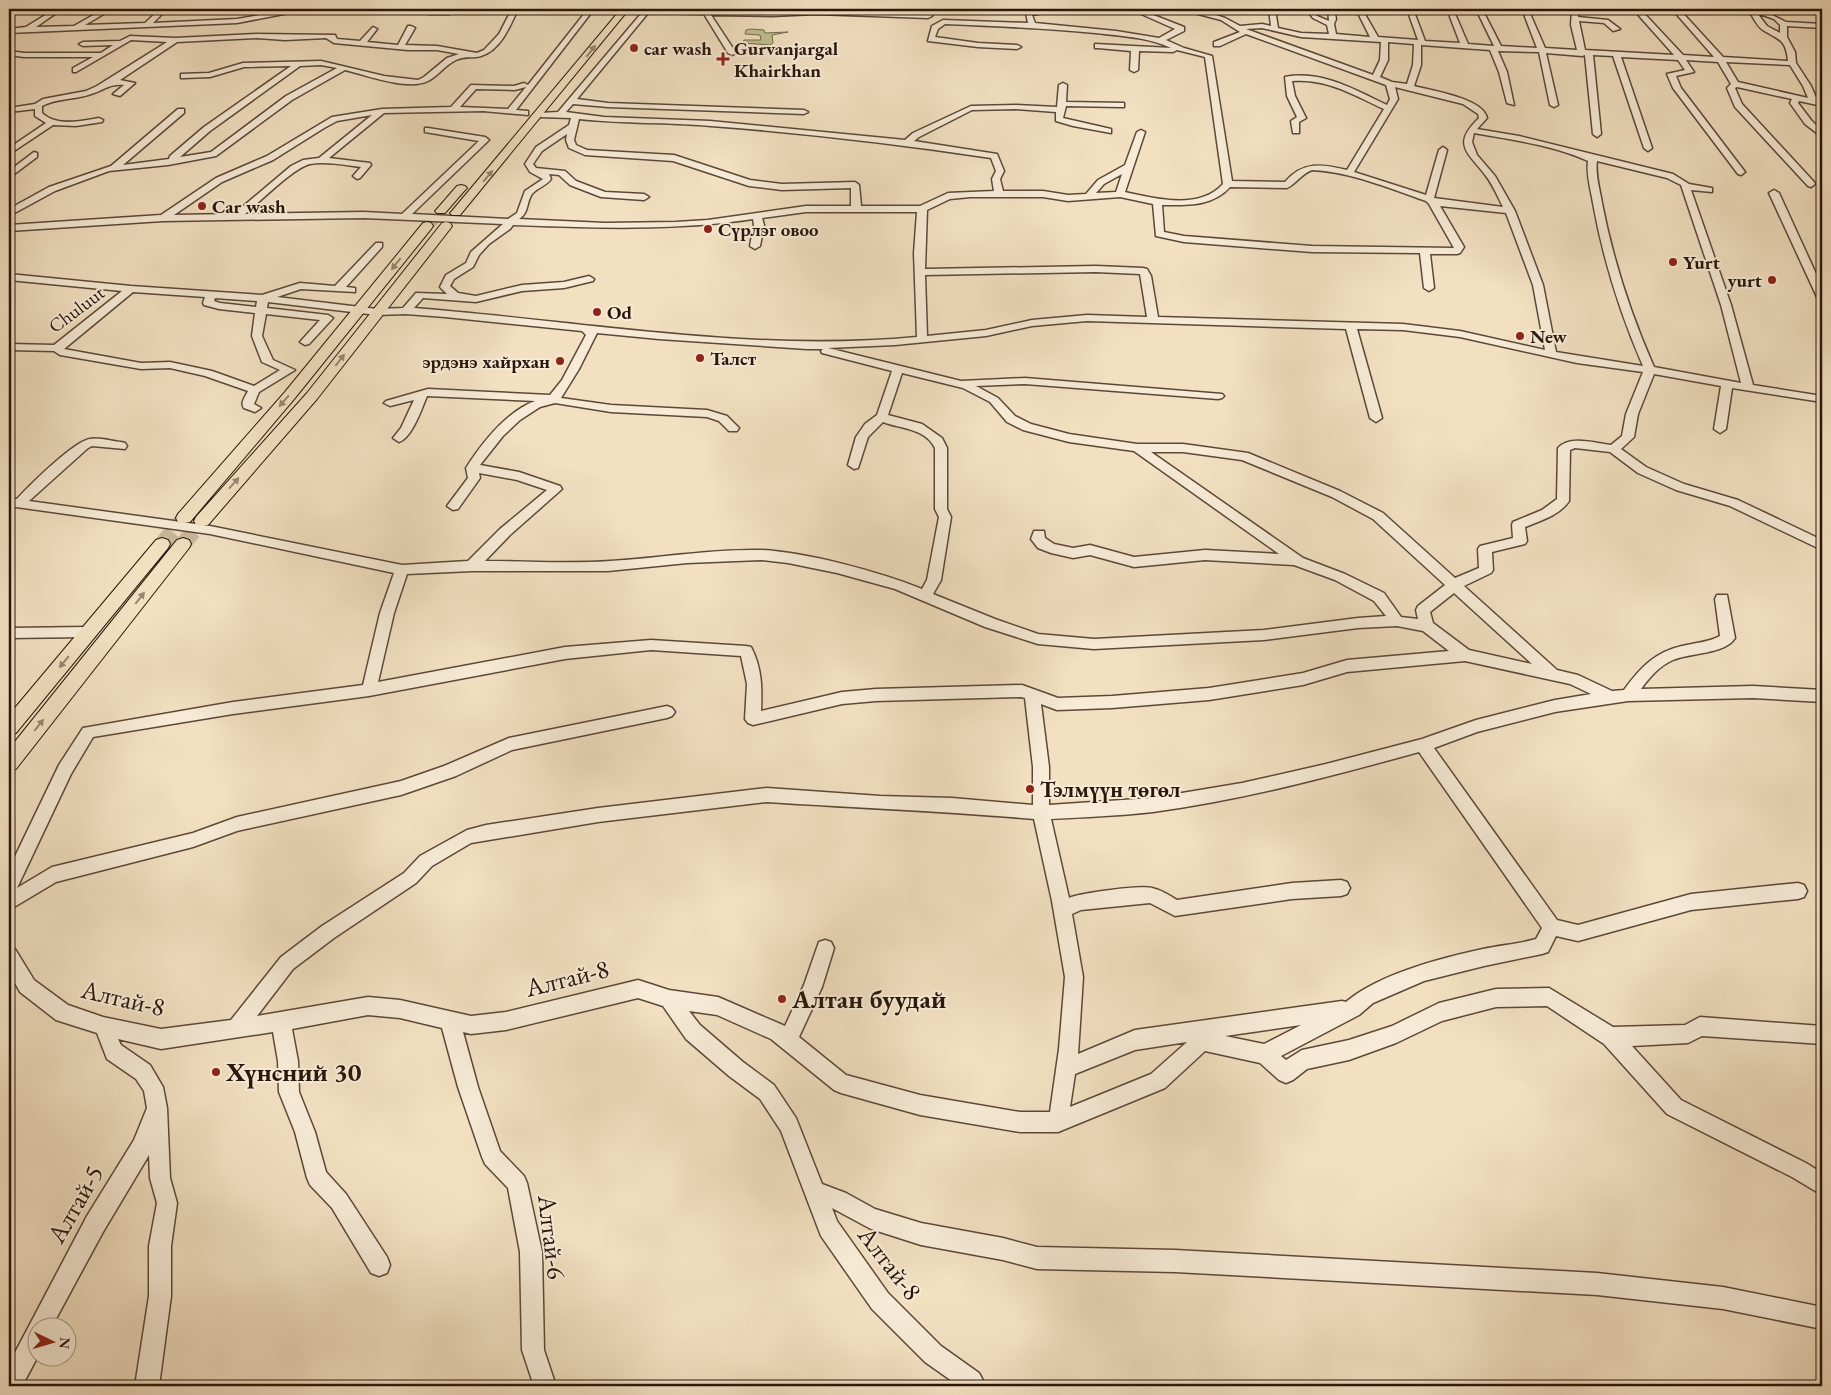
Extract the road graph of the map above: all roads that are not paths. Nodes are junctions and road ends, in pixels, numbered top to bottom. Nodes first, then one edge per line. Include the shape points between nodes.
1 (59, 9) edge
2 (109, 9) edge
3 (164, 9) edge
4 (307, 9) edge
5 (452, 9) edge
6 (515, 9) edge
7 (591, 9) edge
8 (625, 9) edge
9 (931, 9) edge
10 (1133, 9) edge
11 (1182, 9) edge
12 (1272, 9) edge
13 (1309, 9) edge
14 (1331, 9) edge
15 (1359, 9) edge
16 (1410, 9) edge
17 (1450, 9) edge
18 (1479, 9) edge
19 (1525, 9) edge
20 (1575, 9) edge
21 (1636, 9) edge
22 (1676, 9) edge
23 (647, 10) edge
24 (1208, 10) edge
25 (817, 11) edge
26 (1756, 11) edge
27 (428, 12) dead end
28 (706, 12) junction
29 (1041, 12) dead end
30 (944, 13) dead end
31 (1744, 15) dead end
32 (1576, 19) junction
33 (896, 21) dead end
34 (944, 22) junction
35 (1330, 24) junction
36 (1784, 24) junction
37 (1032, 25) junction
38 (146, 26) junction
39 (125, 27) junction
40 (1821, 27) edge
41 (76, 28) junction
42 (411, 28) dead end
43 (28, 29) junction
44 (373, 29) dead end
45 (1243, 30) junction
46 (1276, 30) junction
47 (1616, 30) dead end
48 (9, 31) edge
49 (1333, 36) junction
50 (1783, 37) junction
51 (130, 38) junction
52 (1375, 39) junction
53 (175, 40) junction
54 (1160, 40) junction
55 (1384, 40) junction
56 (362, 42) junction
57 (1419, 42) junction
58 (122, 43) junction
59 (82, 44) dead end
60 (1217, 44) dead end
61 (1098, 46) dead end
62 (1465, 46) junction
63 (400, 47) junction
64 (1017, 47) dead end
65 (1496, 48) junction
66 (1635, 48) dead end
67 (1135, 49) junction
68 (1182, 50) junction
69 (1542, 50) junction
70 (732, 52) dead end
71 (9, 53) edge
72 (465, 54) junction
73 (1585, 54) junction
74 (103, 55) junction
75 (1618, 56) junction
76 (1641, 56) junction
77 (1682, 59) junction
78 (1720, 60) junction
79 (1792, 63) junction
80 (298, 65) junction
81 (343, 68) junction
82 (76, 70) dead end
83 (1134, 70) dead end
84 (184, 76) dead end
85 (1376, 78) junction
86 (113, 81) junction
87 (1390, 84) junction
88 (1735, 84) junction
89 (1063, 85) dead end
90 (524, 86) dead end
91 (1410, 87) junction
92 (117, 94) dead end
93 (1797, 97) junction
94 (537, 99) dead end
95 (572, 102) junction
96 (1813, 102) junction
97 (1511, 103) dead end
98 (1822, 104) edge
99 (1121, 105) dead end
100 (1554, 105) dead end
101 (37, 106) junction
102 (1061, 107) junction
103 (1389, 109) junction
104 (9, 110) edge
105 (453, 110) junction
106 (181, 111) dead end
107 (382, 111) junction
108 (510, 112) junction
109 (804, 112) dead end
110 (560, 114) junction
111 (539, 115) junction
112 (522, 117) joint
113 (99, 120) dead end
114 (574, 122) junction
115 (51, 123) junction
116 (428, 130) dead end
117 (1471, 130) junction
118 (1108, 131) dead end
119 (1296, 131) dead end
120 (1140, 132) dead end
121 (1597, 134) dead end
122 (1822, 135) edge
123 (907, 143) junction
124 (1648, 148) dead end
125 (11, 150) dead end
126 (1442, 150) dead end
127 (34, 156) dead end
128 (1589, 158) junction
129 (322, 160) junction
130 (168, 162) junction
131 (1129, 167) junction
132 (114, 168) junction
133 (534, 170) junction
134 (1740, 172) dead end
135 (1349, 173) junction
136 (9, 175) edge
137 (357, 176) dead end
138 (467, 181) dead end
139 (1228, 184) junction
140 (1811, 184) dead end
141 (1686, 186) junction
142 (1709, 190) dead end
143 (1774, 193) dead end
144 (999, 194) junction
145 (1120, 194) junction
146 (1088, 196) junction
147 (644, 197) dead end
148 (1431, 201) junction
149 (1157, 202) junction
150 (856, 208) junction
151 (922, 209) junction
152 (1510, 211) junction
153 (441, 212) tunnel mouth
154 (9, 213) edge
155 (456, 213) tunnel mouth
156 (757, 215) junction
157 (237, 216) junction
158 (405, 216) junction
159 (163, 218) junction
160 (508, 222) junction
161 (427, 226) tunnel mouth
162 (446, 226) tunnel mouth
163 (9, 228) edge
164 (379, 245) dead end
165 (755, 246) dead end
166 (1424, 251) junction
167 (921, 272) junction
168 (9, 277) edge
169 (590, 279) dead end
170 (1429, 288) dead end
171 (131, 289) junction
172 (338, 289) junction
173 (351, 290) dead end
174 (211, 294) junction
175 (1822, 297) edge
176 (263, 298) junction
177 (476, 299) junction
178 (360, 310) junction
179 (260, 311) junction
180 (406, 311) junction
181 (378, 312) junction
182 (1154, 320) junction
183 (1350, 325) junction
184 (585, 328) junction
185 (922, 339) junction
186 (305, 342) dead end
187 (807, 346) junction
188 (9, 347) edge
189 (58, 348) junction
190 (1551, 355) junction
191 (898, 369) junction
192 (1650, 370) junction
193 (956, 383) junction
194 (1727, 383) junction
195 (1748, 388) junction
196 (255, 390) junction
197 (422, 394) junction
198 (1218, 396) dead end
199 (553, 399) junction
200 (1822, 399) edge
201 (390, 403) dead end
202 (255, 408) dead end
203 (882, 417) junction
204 (1376, 418) dead end
205 (733, 428) dead end
206 (1720, 430) dead end
207 (399, 438) dead end
208 (121, 446) dead end
209 (1137, 448) junction
210 (1613, 450) junction
211 (854, 465) dead end
212 (472, 468) junction
213 (14, 503) edge
214 (453, 506) dead end
215 (184, 518) tunnel mouth
216 (202, 521) tunnel mouth
217 (1038, 534) dead end
218 (162, 544) tunnel mouth
219 (183, 544) tunnel mouth
220 (1822, 545) edge
221 (1298, 560) junction
222 (472, 566) junction
223 (402, 570) junction
224 (1455, 584) junction
225 (925, 596) junction
226 (1722, 599) dead end
227 (1397, 621) junction
228 (1427, 626) junction
229 (88, 632) junction
230 (9, 633) edge
231 (1465, 655) junction
232 (1551, 673) junction
233 (369, 690) junction
234 (1032, 694) junction
235 (1628, 695) junction
236 (1822, 696) edge
237 (1611, 697) junction
238 (667, 712) dead end
239 (9, 728) edge
240 (1423, 745) junction
241 (9, 764) edge
242 (1041, 813) junction
243 (9, 886) edge
244 (1341, 888) dead end
245 (1798, 890) dead end
246 (9, 902) edge
247 (1062, 909) junction
248 (1552, 927) junction
249 (825, 948) dead end
250 (10, 962) edge
251 (669, 999) junction
252 (1352, 1009) junction
253 (450, 1021) junction
254 (282, 1022) junction
255 (103, 1026) junction
256 (236, 1028) junction
257 (1822, 1035) edge
258 (1611, 1038) junction
259 (788, 1040) junction
260 (1265, 1054) junction
261 (1066, 1068) junction
262 (157, 1108) junction
263 (1058, 1122) junction
264 (1822, 1185) edge
265 (816, 1192) junction
266 (379, 1265) dead end
267 (45, 1318) edge
268 (1822, 1318) edge
269 (28, 1351) edge
270 (10, 1386) edge
271 (147, 1386) edge
272 (545, 1386) edge
273 (974, 1386) edge

1 - 43 street
2 - 41 street
3 - 38 street
4 - 38 street
5 - 27 street via 450,12
6 - 72 street via 502,35 487,52
7 - 108 street
111 -> 8 main road
9 - 25 street via 928,16
10 - 54 street via 1181,29
11 - 24 street
12 - 46 street
13 - 35 street via 1315,17
14 - 35 street via 1333,19
15 - 52 street
16 - 57 street
17 - 62 street
18 - 65 street
19 - 69 street
20 - 32 street
21 - 77 street
22 - 78 street
23 - 28 street
23 - 95 street
24 - 45 street
25 - 28 street via 772,14
26 - 31 street
26 - 36 street
26 - 50 street via 1764,28
28 - 70 street
29 - 37 street via 1028,14
30 - 34 street
32 - 47 street via 1606,21
32 - 73 street
33 - 34 street
34 - 37 street
34 - 64 street via 935,28 931,39
35 - 49 street
36 - 40 street
36 - 50 street
37 - 54 street
38 - 39 street
39 - 41 street
39 - 51 street via 117,34
41 - 43 street
42 - 63 street
43 - 48 street
44 - 56 street
45 - 46 street via 1256,26
45 - 60 street
45 - 85 street
46 - 49 street
49 - 52 street
50 - 79 street via 1791,52
51 - 53 street
51 - 58 street
52 - 55 street
53 - 56 street via 326,36 334,41
53 - 86 street
54 - 68 street
55 - 57 street
55 - 85 street via 1386,52
56 - 63 street
57 - 62 street
57 - 91 street via 1415,77
58 - 59 street
58 - 74 street
61 - 67 street
62 - 65 street
63 - 72 street via 437,48
65 - 69 street
65 - 97 street
66 - 76 street
67 - 68 street
67 - 83 street
68 - 139 street via 1208,56
69 - 73 street
69 - 100 street
71 - 74 street
72 - 81 street via 450,60 419,82 383,78
73 - 75 street
73 - 121 street
74 - 82 street
75 - 76 street
75 - 124 street
76 - 77 street
77 - 78 street
77 - 134 street via 1690,72 1671,74 1677,88
78 - 79 street
78 - 88 street
79 - 96 street
80 - 81 street via 322,63
80 - 84 street via 239,61 210,75
80 - 130 street via 208,129
81 - 130 street via 289,98 220,151
85 - 87 street
86 - 92 street via 131,83
86 - 101 street via 88,93 46,101
87 - 91 street
87 - 103 street via 1394,99
88 - 93 street
88 - 140 street via 1731,88 1738,104
89 - 102 street
90 - 105 street via 474,87
91 - 117 street via 1466,102 1479,110 1483,118
93 - 96 street
93 - 122 street via 1794,103 1797,109
94 - 112 main road
95 - 109 street
95 - 110 street
96 - 98 street
99 - 102 street
101 - 104 street
101 - 115 street via 41,118
102 - 118 street via 1059,118
102 - 123 street via 971,108 916,135
103 - 119 street via 1316,78 1288,79 1291,96 1302,118 1295,121
103 - 135 street
105 - 107 street
105 - 108 street
106 - 132 street
107 - 129 street
107 - 159 street via 351,115 321,126 270,158 205,188
108 - 112 street
110 - 111 street
110 - 114 street
155 -> 111 main road
113 - 115 street via 81,124
114 - 123 street via 710,124
114 - 133 street via 539,149 529,164
114 - 150 street via 572,146 585,152 674,158 749,183 782,187 855,185
115 - 125 street
116 - 158 street via 485,140
117 - 128 street
117 - 152 street via 1468,142 1473,156 1491,176
120 - 131 street
123 - 144 street via 994,156 1000,171 996,179
126 - 148 street
127 - 136 street
128 - 141 street via 1670,176
128 - 192 street via 1593,160 1610,263 1633,333
129 - 137 street via 367,165
129 - 157 street via 294,168
130 - 132 street
131 - 145 street
131 - 146 street via 1101,182
132 - 154 street via 52,189
133 - 147 street via 562,173 573,183 604,195
133 - 160 street via 545,175 546,179 528,193 522,214
135 - 139 street via 1314,168 1302,170 1287,184
135 - 148 street
138 - 153 main road
139 - 149 street via 1219,194 1196,202
141 - 142 street
141 - 195 street via 1726,305
143 - 175 street
144 - 146 street
144 - 151 street via 948,196
145 - 146 street
145 - 149 street
148 - 152 street
148 - 166 street via 1460,249
149 - 166 street via 1159,234 1184,239 1312,249
150 - 151 street
150 - 156 street via 795,209
151 - 167 street
152 - 190 street via 1538,285
156 - 160 street via 708,223 648,226
156 - 165 street via 759,225
157 - 158 street
157 - 159 street
158 - 160 street
159 - 163 street
160 - 177 street via 507,227 474,254 470,265 450,277 445,287 455,294
161 -> 178 main road
162 - 181 main road
164 - 172 street
166 - 170 street
167 - 182 street via 1143,271
167 - 185 street
168 - 171 street
169 - 177 street via 564,286 522,288
171 - 174 street
171 - 189 street, Chuluut
172 - 173 street
172 - 176 street via 300,286
174 - 176 street
174 - 179 street via 208,302
176 - 178 street
176 - 179 street
177 - 180 street via 420,295
178 - 181 street
178 -> 215 main road
179 - 186 street via 328,318
179 - 196 street via 257,336 268,362 289,370
180 - 181 street
180 - 184 street
216 -> 181 main road via 312,396
182 - 183 street
182 - 185 street via 1059,320
183 - 190 street via 1460,334
183 - 204 street
184 - 187 street
184 - 199 street via 592,334
185 - 187 street
187 - 191 street
188 - 189 street, Chuluut
189 - 196 street via 60,352 141,366 170,364 208,373
190 - 192 street
191 - 193 street
191 - 203 street
192 - 194 street
192 - 210 street via 1632,414 1628,437
193 - 198 street via 1025,381
193 - 209 street via 988,396 1011,419 1027,427 1069,438
194 - 195 street
194 - 206 street
195 - 200 street
196 - 202 street via 248,402 248,406
197 - 199 street
197 - 201 street
197 - 207 street
199 - 205 street via 644,411 715,414 726,419
199 - 212 street via 533,406 512,422 491,440
203 - 211 street via 869,425 860,441
203 - 225 street via 927,431 941,448 940,509 945,517 934,580
208 - 213 street via 91,442 84,445
209 - 221 street
209 - 224 street via 1183,448 1244,456 1336,494 1378,516 1443,577
210 - 220 street via 1642,470 1680,487 1734,503
210 - 224 street via 1574,444 1564,448 1567,464 1563,501 1547,513 1518,525 1520,541 1485,549 1486,570
212 - 214 street via 474,478
212 - 222 street via 519,476 556,489 505,532
213 - 223 street via 210,530
217 - 221 street via 1043,545 1051,548 1073,552 1090,550 1134,562 1205,555
218 - 229 main road
241 -> 219 main road
221 - 227 street via 1379,597
222 - 223 street
222 - 225 street via 608,566 761,555 837,568 899,585
223 - 233 street via 387,614
224 - 228 street via 1423,610
224 - 232 street
225 - 227 street via 1038,639 1094,644 1264,635 1358,622
226 - 235 street via 1728,638 1717,646 1666,657 1646,670
227 - 228 street
228 - 231 street
229 - 230 street
229 -> 239 main road
231 - 232 street
231 - 234 street via 1347,666 1303,678 1209,694 1057,704
232 - 237 street via 1573,679
233 - 234 street via 565,653 651,645 746,651 751,659 754,681 753,719 842,698 1022,691
233 - 243 street via 88,732 61,778
234 - 242 street via 1041,766
235 - 236 street via 1753,692
235 - 237 street
237 - 240 street via 1546,708 1476,726
238 - 246 street via 509,744 401,788 237,824 193,840 52,876
240 - 242 street via 1233,792 1152,805
240 - 248 street
242 - 247 street
242 - 256 street via 767,795 598,815 467,837 426,861 410,878 287,963
244 - 247 street via 1292,891 1175,908 1150,895 1080,902
245 - 248 street via 1691,902 1578,933
247 - 261 street via 1074,977
248 - 252 street via 1542,946 1484,957 1423,974 1366,997
249 - 259 street via 813,987
250 - 255 street, Алтай-8 via 26,986 63,1012
251 - 253 street, Алтай-8 via 638,989 506,1022 471,1025
251 - 259 street via 718,1006 778,1032
251 - 265 street, Алтай-8 via 694,1032 767,1092 789,1125
252 - 260 street
252 - 261 street via 1134,1040
253 - 254 street, Алтай-8 via 400,1009 368,1006
253 - 272 street, Алтай-6 via 492,1157 517,1183 531,1252 533,1350
254 - 256 street, Алтай-8
254 - 266 street via 289,1092 305,1132 317,1178 339,1201
255 - 256 street, Алтай-8 via 161,1039
255 - 262 street via 114,1052 143,1072 153,1087
257 - 258 street via 1700,1026 1688,1034
258 - 260 street via 1548,997 1496,998 1439,1012 1396,1034 1349,1050 1302,1060 1286,1073
258 - 264 street via 1674,1107 1799,1170
259 - 263 street via 842,1082 920,1105 1020,1122
260 - 263 street via 1202,1041 1158,1081
261 - 263 street
262 - 267 street, Алтай-5 via 142,1147 95,1224
262 - 271 street via 160,1178 168,1203 160,1246 160,1296
265 - 268 street via 839,1200 871,1218 921,1234 1037,1258 1174,1261 1598,1284 1723,1298
265 - 273 street, Алтай-8 via 829,1228 880,1301 933,1354
269 - 270 street

